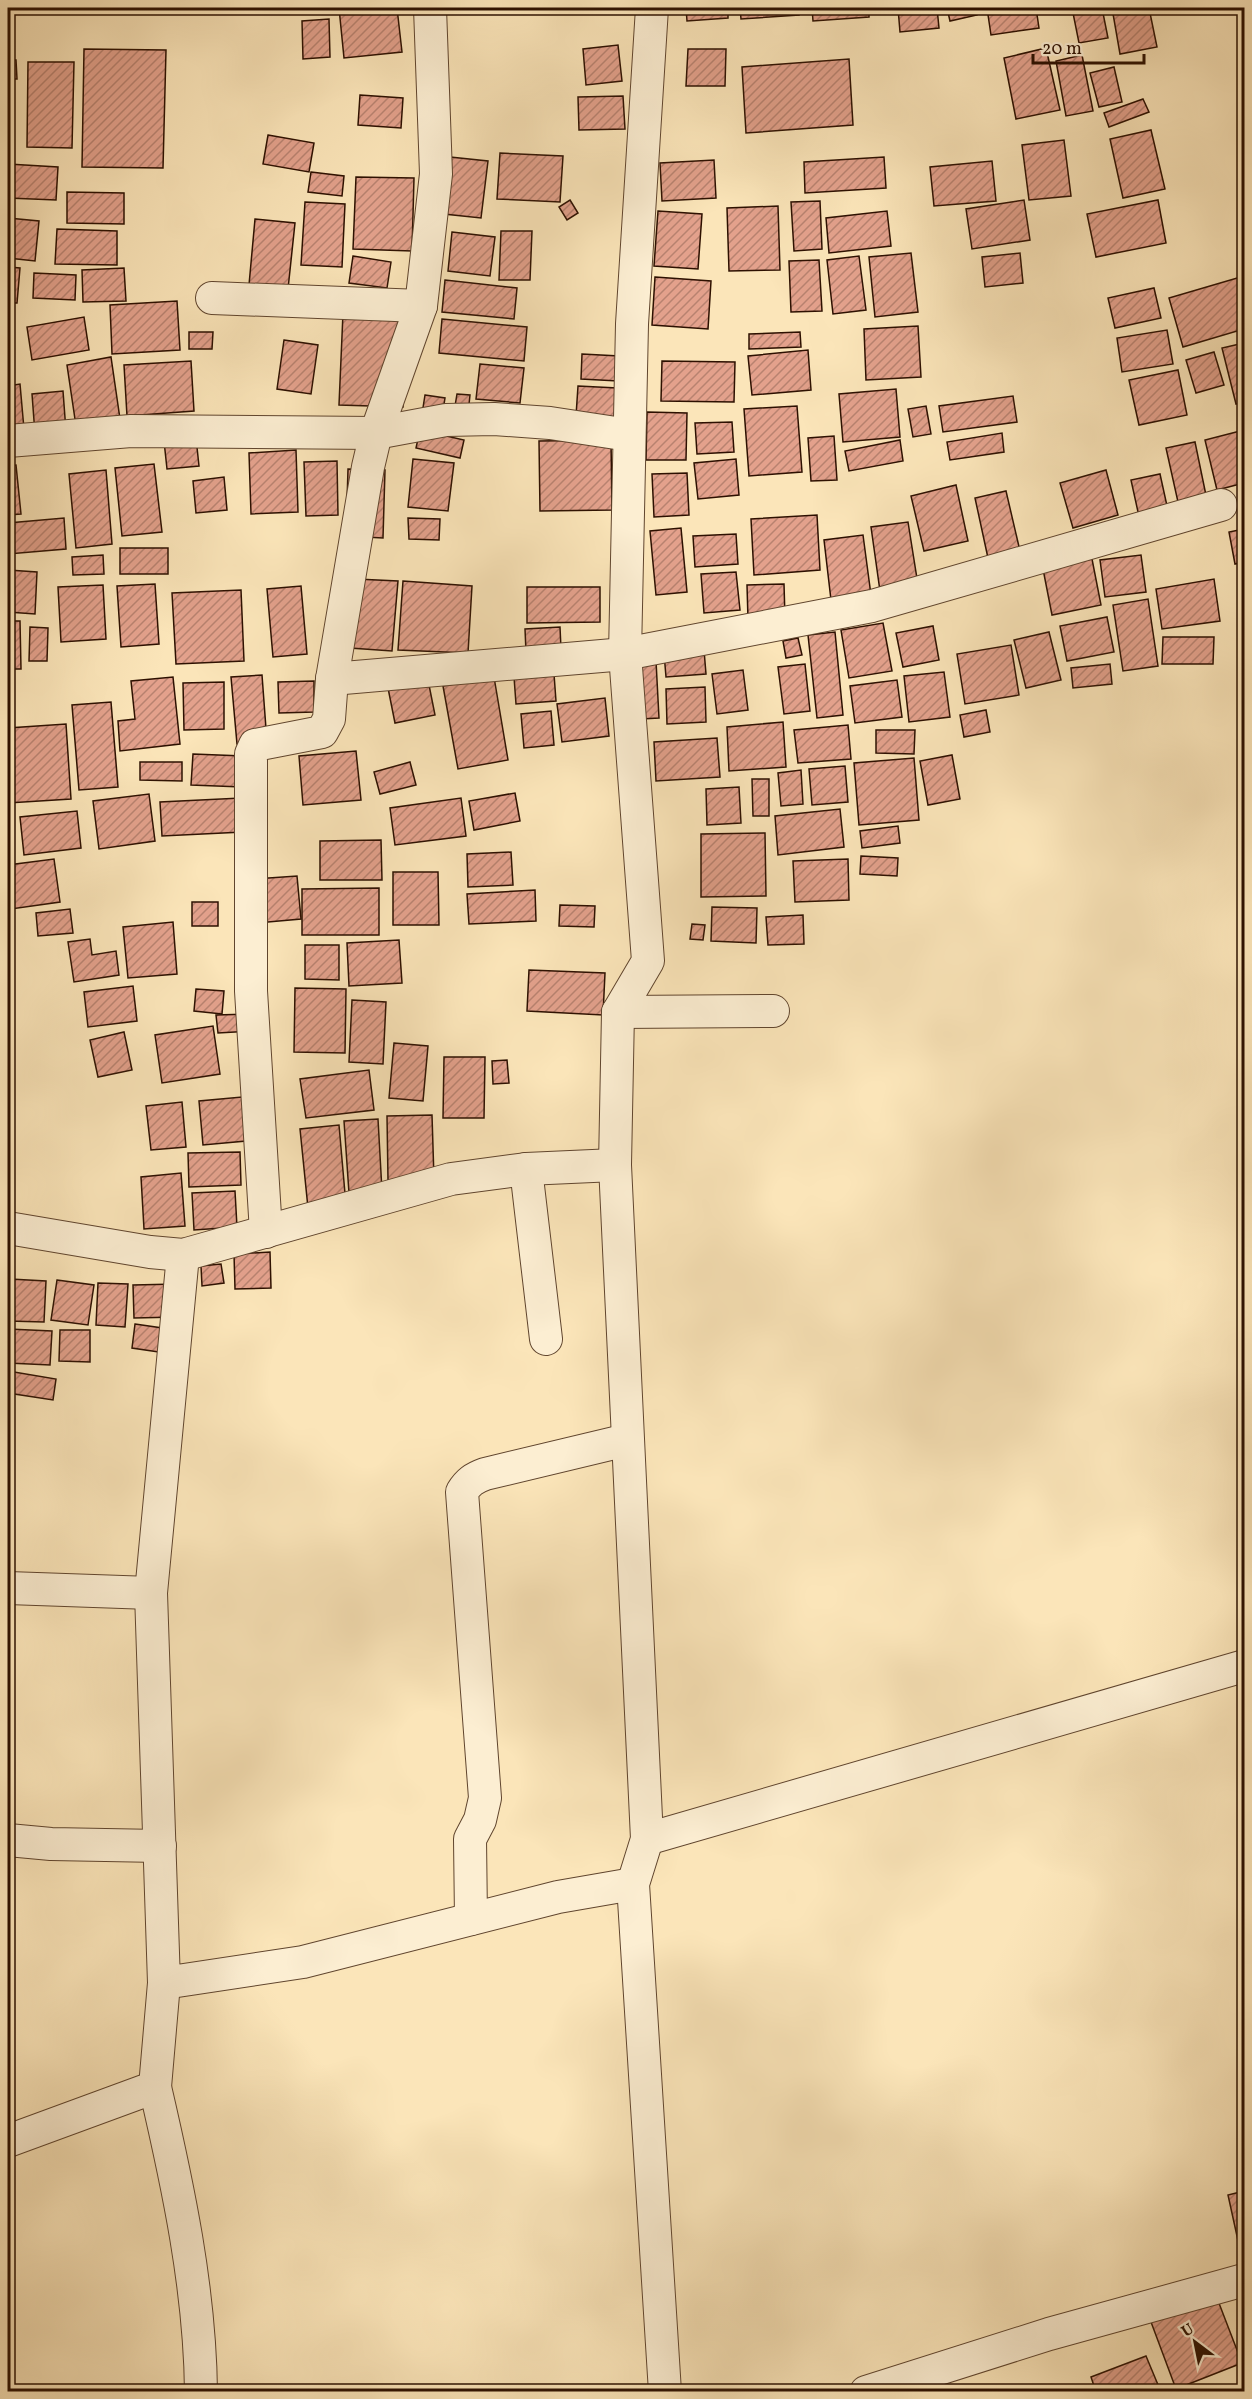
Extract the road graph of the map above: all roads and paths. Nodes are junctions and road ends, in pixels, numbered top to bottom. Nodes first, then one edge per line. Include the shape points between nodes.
1 (430, 8) edge
2 (652, 8) edge
3 (212, 298) dead end
4 (421, 306) junction
5 (376, 433) junction
6 (629, 435) junction
7 (8, 441) edge
8 (1221, 505) dead end
9 (625, 654) junction
10 (332, 679) junction
11 (773, 1011) dead end
12 (618, 1012) junction
13 (615, 1165) junction
14 (526, 1169) junction
15 (8, 1228) edge
16 (266, 1232) junction
17 (183, 1254) junction
18 (546, 1339) dead end
19 (627, 1440) junction
20 (8, 1588) edge
21 (152, 1593) junction
22 (1245, 1666) edge
23 (647, 1839) junction
24 (8, 1840) edge
25 (160, 1846) junction
26 (633, 1884) junction
27 (471, 1919) junction
28 (164, 1983) junction
29 (155, 2087) junction
30 (8, 2141) edge
31 (1245, 2280) edge
32 (201, 2391) edge
33 (665, 2391) edge
34 (866, 2391) edge

1 - 4 street via 436,174
2 - 6 street
3 - 4 street
4 - 5 street
5 - 6 street via 446,420 494,419
5 - 7 street via 131,431
5 - 10 street
6 - 9 street
8 - 9 street via 872,606
9 - 10 street
9 - 12 street via 648,961
10 - 16 street via 329,720 322,732 255,746 251,754 251,991
11 - 12 street
12 - 13 street
13 - 14 street
13 - 19 street
14 - 16 street via 451,1179
14 - 18 street
15 - 17 street
16 - 17 street
17 - 21 street
19 - 23 street
19 - 27 street via 485,1474 466,1484 462,1492 485,1798 470,1839
20 - 21 street
21 - 25 street
22 - 23 street
23 - 26 street
24 - 25 street
25 - 28 street
26 - 27 street
26 - 33 street
27 - 28 street via 303,1962
28 - 29 street
29 - 30 street
29 - 32 street via 180,2195
31 - 34 street via 1048,2334

